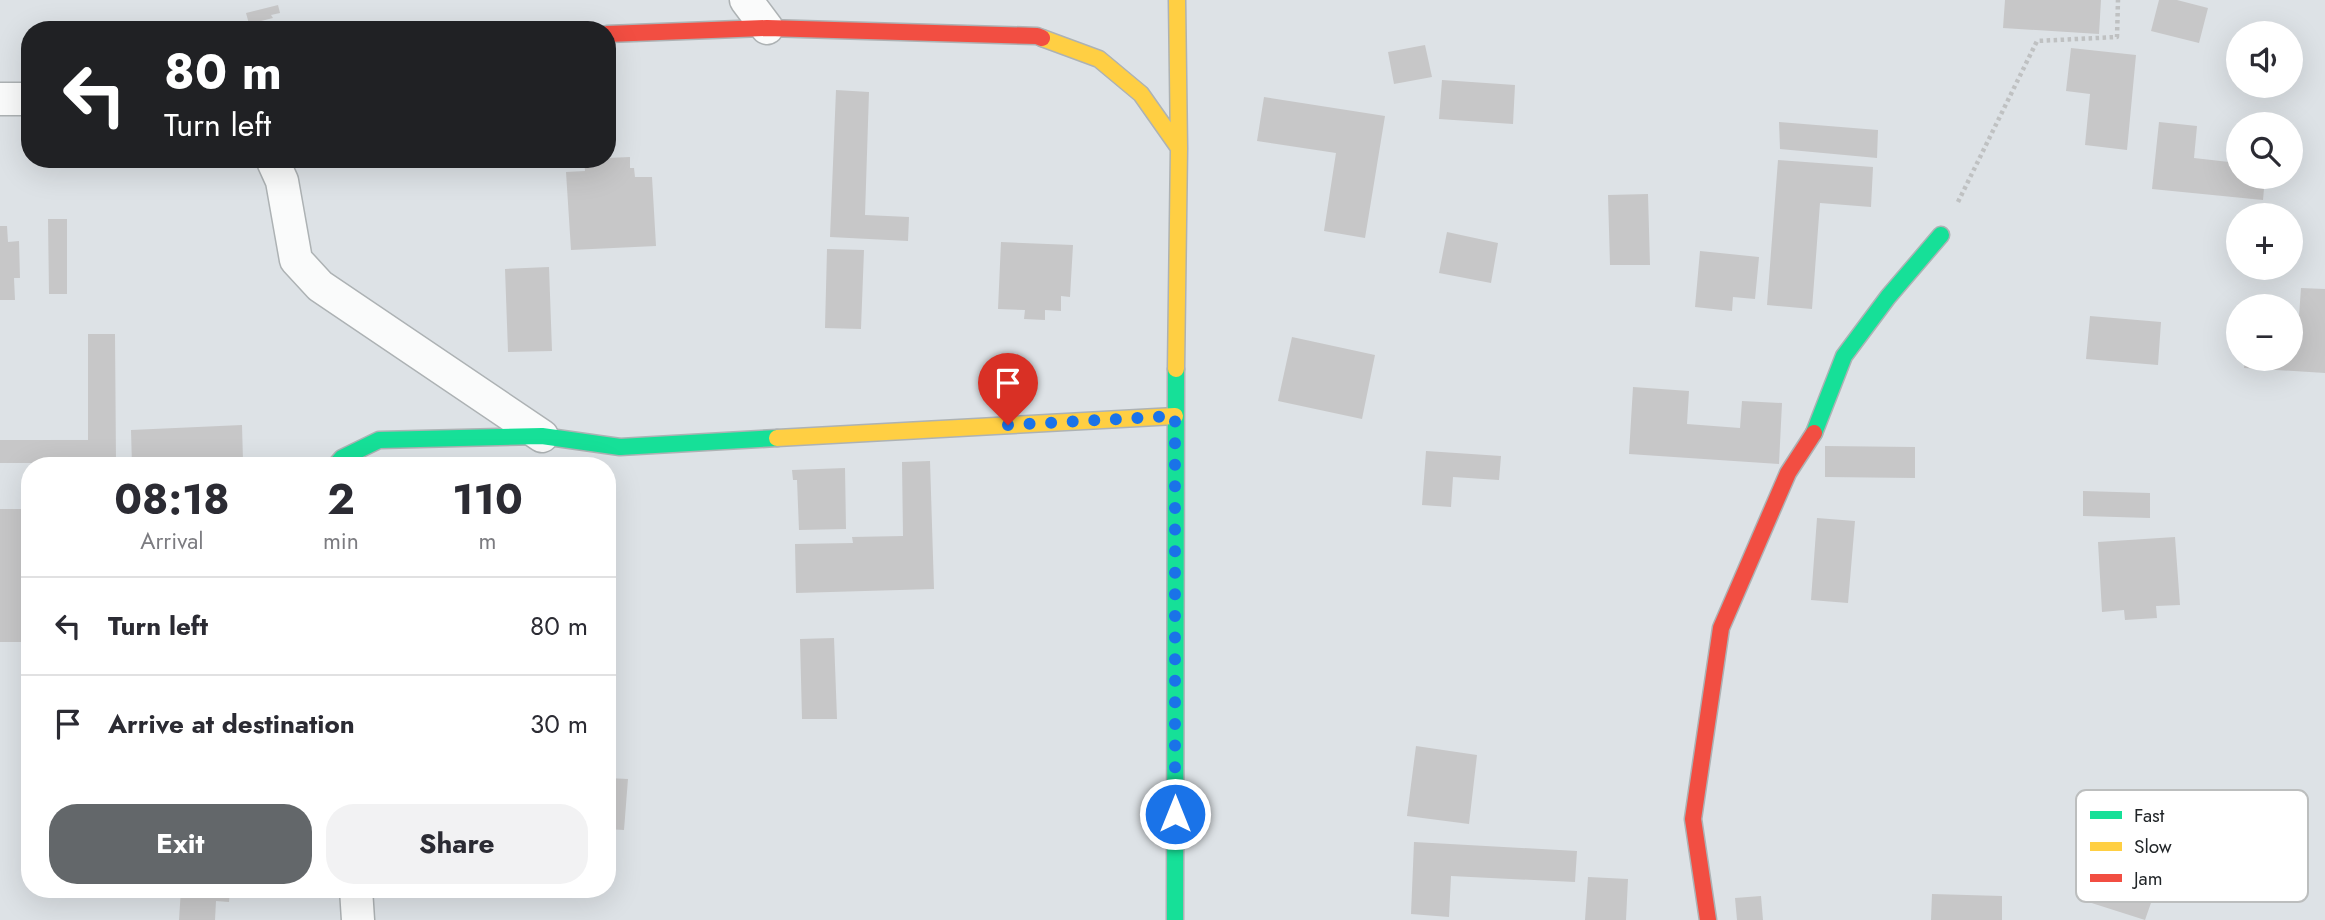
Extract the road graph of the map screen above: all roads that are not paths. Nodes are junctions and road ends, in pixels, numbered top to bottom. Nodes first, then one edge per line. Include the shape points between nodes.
1 (746, 0) edge
2 (1177, 0) edge
3 (767, 28) junction
4 (616, 34) edge
5 (0, 99) edge
6 (21, 99) edge
7 (1179, 148) junction
8 (276, 168) edge
9 (1941, 235) road end
10 (1175, 416) junction
11 (542, 436) junction
12 (344, 457) edge
13 (357, 898) edge
14 (358, 920) edge
15 (1175, 920) edge
16 (1708, 920) edge

1 - 3 street
2 - 7 street
3 - 4 street
3 - 7 street via 1037,37 1099,59 1141,94
5 - 6 street
7 - 10 street
8 - 11 street via 296,260 320,286
9 - 16 street via 1844,356 1814,432 1788,473 1721,628 1693,819
10 - 11 street via 620,447
10 - 15 street
11 - 12 street via 379,440
13 - 14 street

